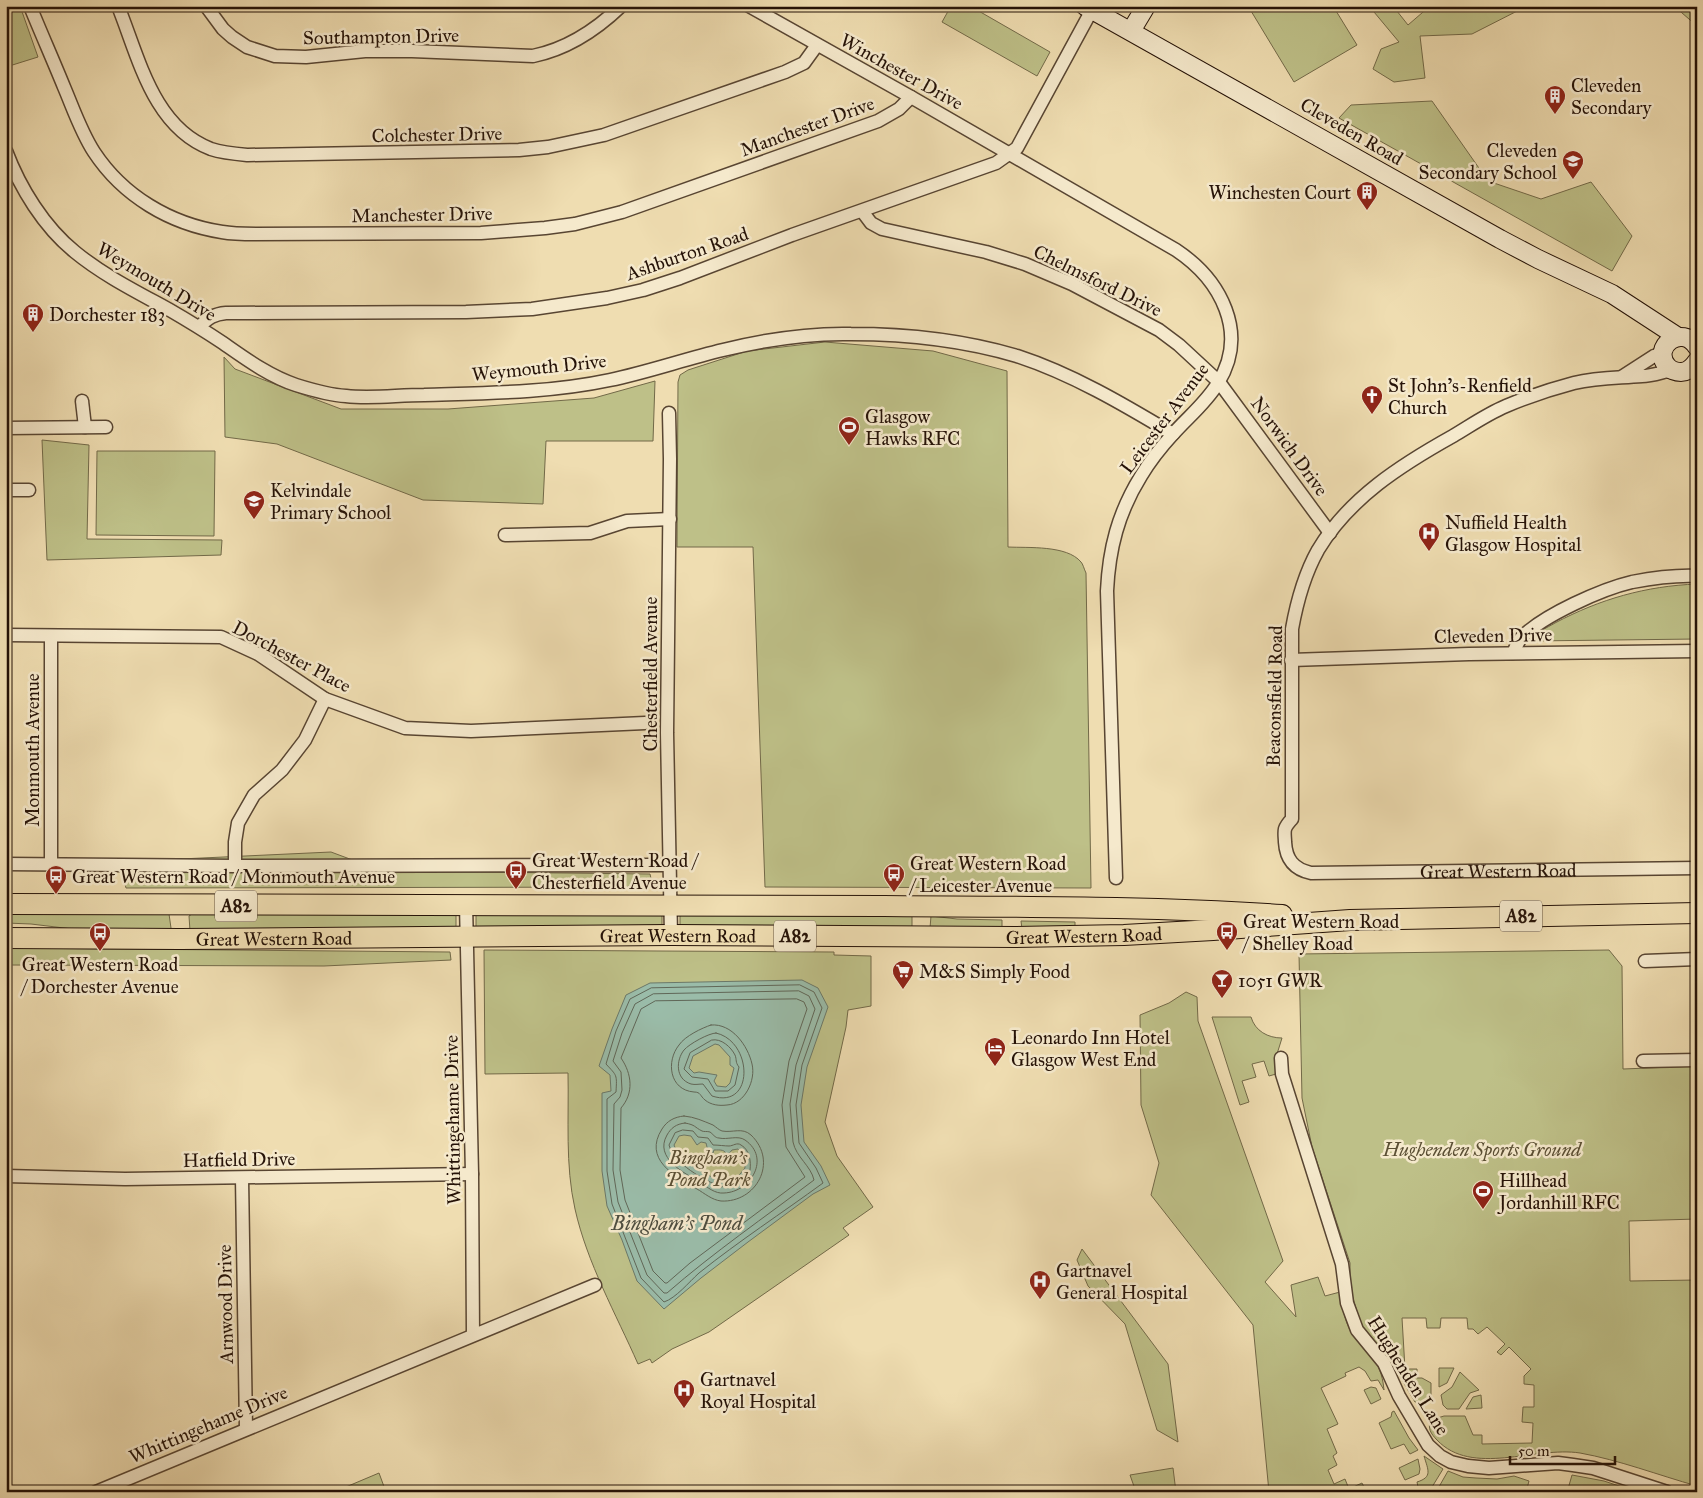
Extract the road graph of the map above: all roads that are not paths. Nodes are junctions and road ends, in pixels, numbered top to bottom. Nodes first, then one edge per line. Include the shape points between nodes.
1 (30, 6) edge
2 (118, 6) edge
3 (206, 6) edge
4 (621, 6) edge
5 (749, 6) edge
6 (1146, 6) edge
7 (1091, 8) edge
8 (1131, 31) junction
9 (817, 45) junction
10 (911, 97) junction
11 (6, 151) edge
12 (1010, 154) junction
13 (862, 211) junction
14 (199, 327) junction
15 (1668, 346) junction
16 (1697, 347) edge
17 (1695, 366) edge
18 (1672, 370) junction
19 (1623, 376) junction
20 (1220, 382) junction
21 (82, 401) dead end
22 (669, 413) dead end
23 (85, 427) junction
24 (106, 427) dead end
25 (6, 428) edge
26 (1172, 434) junction
27 (6, 490) edge
28 (29, 490) dead end
29 (670, 519) junction
30 (1330, 533) junction
31 (505, 535) dead end
32 (1697, 576) edge
33 (6, 635) edge
34 (50, 636) junction
35 (1697, 651) edge
36 (1513, 653) junction
37 (1291, 660) junction
38 (325, 698) junction
39 (645, 723) dead end
40 (6, 864) edge
41 (51, 864) junction
42 (669, 865) junction
43 (235, 866) junction
44 (1697, 868) edge
45 (1300, 870) joint
46 (1116, 878) dead end
47 (6, 904) edge
48 (466, 904) junction
49 (670, 904) junction
50 (180, 906) junction
51 (1697, 913) edge
52 (1350, 920) junction
53 (671, 935) junction
54 (466, 937) junction
55 (6, 938) edge
56 (180, 939) junction
57 (1697, 958) edge
58 (1645, 960) dead end
59 (1281, 1058) dead end
60 (1697, 1060) edge
61 (1643, 1061) dead end
62 (472, 1174) junction
63 (6, 1176) edge
64 (242, 1178) junction
65 (596, 1285) dead end
66 (473, 1335) junction
67 (246, 1428) junction
68 (96, 1492) edge
69 (1668, 1492) edge

1 - 10 street, Manchester Drive via 83,133 104,166 144,203 177,220 222,232 481,233 575,224 622,212 878,121
2 - 9 street, Colchester Drive via 151,90 173,124 195,142 210,149 248,155 483,152 572,143 604,135 785,72 804,63
3 - 4 street, Southampton Drive via 223,29 247,47 288,57 412,50 533,56 577,39
5 - 9 street, Winchester Drive
6 - 8 street
7 - 8 street, Cleveden Road
7 - 12 street, Ashburton Road via 1017,148
8 - 15 street, Cleveden Road via 1500,239 1612,294 1651,319
9 - 10 street, Winchester Drive
10 - 12 street, Winchester Drive
11 - 14 street, Weymouth Drive via 33,202 59,237 75,252 109,276
12 - 13 street, Ashburton Road via 996,163
12 - 20 street, Leicester Avenue via 1176,250 1200,268 1225,306 1231,330 1227,363
13 - 14 street, Ashburton Road via 680,278 607,298 532,309 466,312 226,313 214,314
13 - 20 street, Chelmsford Drive via 871,223 882,229 986,252 1072,284 1159,330
14 - 26 street, Weymouth Drive via 275,377 348,396 484,393 573,386 633,375 722,350 814,335 896,335 933,339 1015,356 1045,366 1098,390
15 - 16 street via 1690,339
15 - 18 street, Cleveden Road via 1665,363
15 - 19 street, Beaconsfield Road
17 - 18 street via 1686,371
18 - 19 street, Beaconsfield Road via 1644,376
19 - 30 street, Beaconsfield Road via 1574,383 1506,406 1393,472 1348,511
20 - 26 street, Leicester Avenue
20 - 30 street, Norwich Drive
21 - 23 street
22 - 29 street, Chesterfield Avenue
23 - 24 street
23 - 25 street
26 - 46 street, Leicester Avenue via 1124,507 1109,563
27 - 28 street
29 - 31 street via 627,521 590,533
29 - 42 street, Chesterfield Avenue
30 - 37 street, Beaconsfield Road via 1308,571 1297,601
32 - 36 street via 1650,579 1598,594 1532,629 1521,638
33 - 34 street, Dorchester Place
34 - 38 street, Dorchester Place via 221,637 258,654
34 - 41 street, Monmouth Avenue
35 - 36 street, Cleveden Drive
36 - 37 street, Cleveden Drive
37 - 45 street, Beaconsfield Road via 1292,819 1285,828 1287,856
38 - 39 street, Dorchester Place via 405,728 471,731
38 - 43 street via 305,740 282,770 254,794 238,823
40 - 41 street
41 - 43 street
42 - 43 street
42 - 49 street, Chesterfield Avenue
44 - 45 street, Great Western Road via 1310,873
47 - 50 main road, Great Western Road / A82
48 - 49 main road, Great Western Road / A82
48 - 50 main road, Great Western Road / A82
48 - 54 street, Whittingehame Drive
49 - 52 main road, Great Western Road / A82 via 1200,910
49 - 53 street, Chesterfield Avenue
50 - 56 main road
51 - 52 main road, Great Western Road / A82
52 - 53 main road, Great Western Road / A82 via 1124,935
53 - 54 main road, Great Western Road / A82
54 - 56 main road, Great Western Road / A82
54 - 62 street, Whittingehame Drive
55 - 56 main road, Great Western Road / A82
57 - 58 street
59 - 69 street, Hughenden Lane via 1282,1074 1342,1264 1352,1320 1363,1339 1384,1363 1428,1445 1451,1462 1468,1466 1573,1465 1593,1468
60 - 61 street
62 - 64 street, Hatfield Drive
62 - 66 street, Whittingehame Drive
63 - 64 street, Hatfield Drive
64 - 67 street, Arnwood Drive
65 - 66 street, Whittingehame Drive
66 - 67 street, Whittingehame Drive
67 - 68 street, Whittingehame Drive

